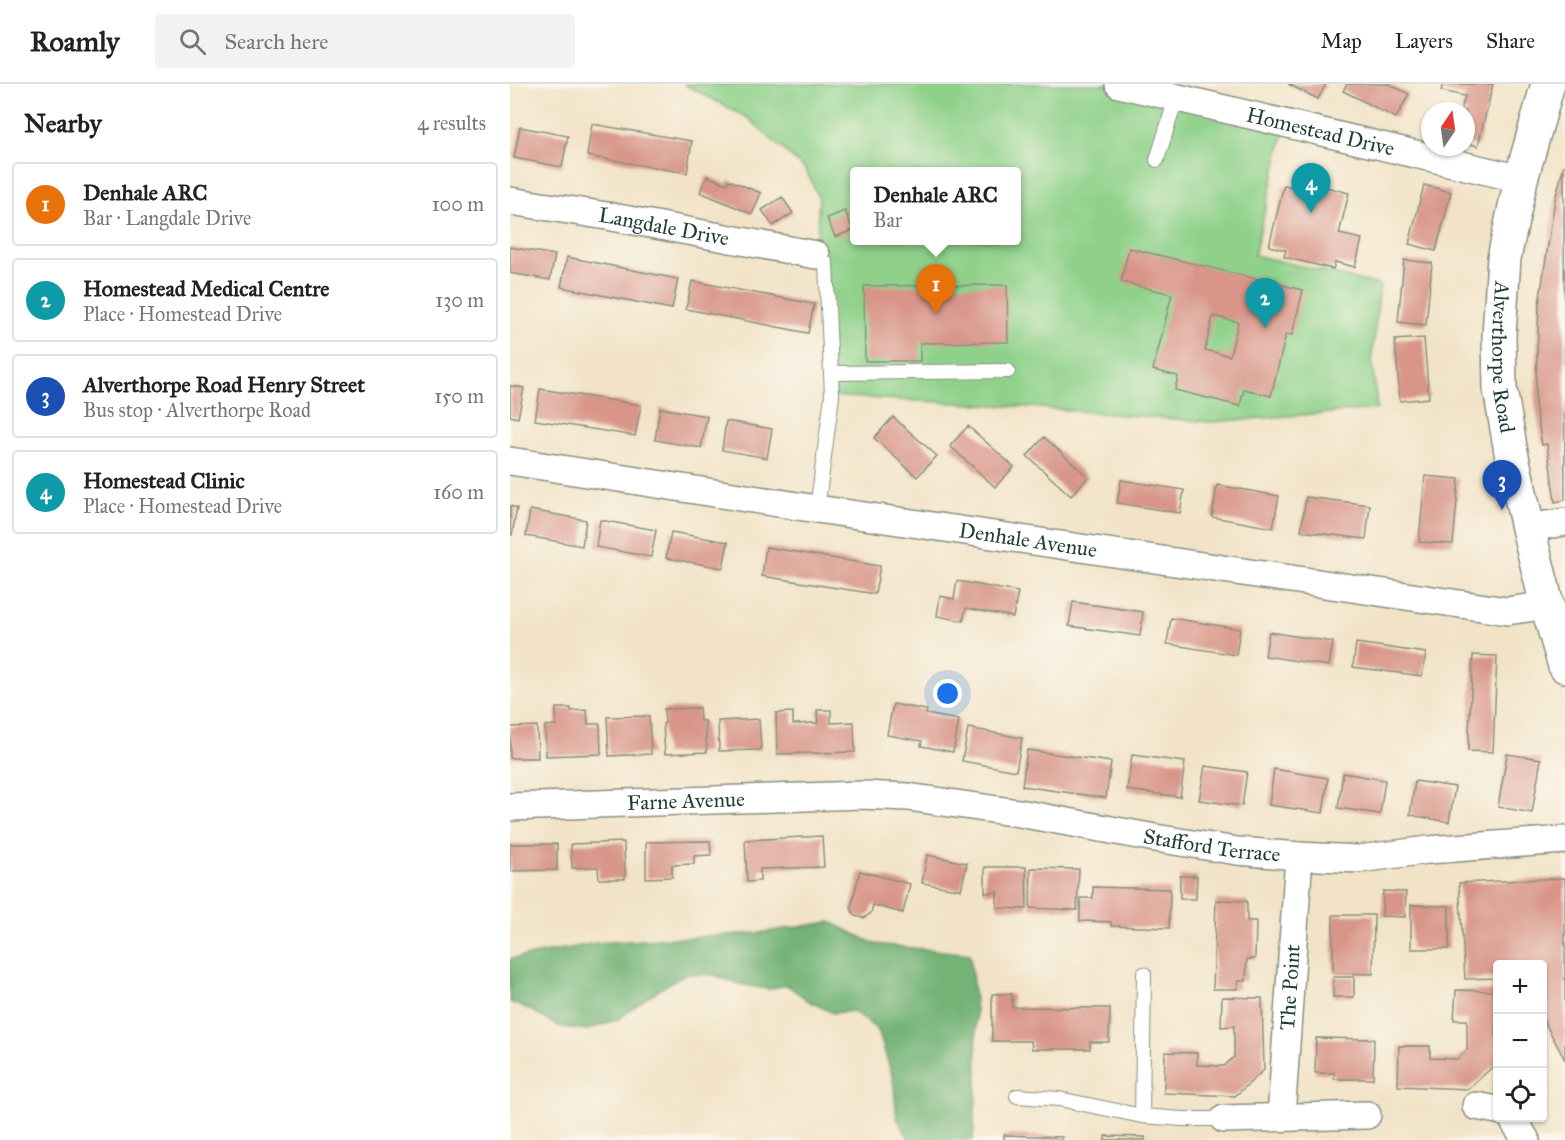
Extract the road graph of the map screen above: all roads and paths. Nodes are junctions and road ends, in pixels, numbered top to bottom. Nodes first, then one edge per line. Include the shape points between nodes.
1 (1119, 84) edge
2 (1548, 84) edge
3 (1176, 98) junction
4 (1157, 159) dead end
5 (1521, 179) junction
6 (510, 201) edge
7 (816, 255) joint
8 (1008, 371) dead end
9 (831, 373) junction
10 (510, 461) edge
11 (817, 509) junction
12 (1565, 522) edge
13 (1528, 528) junction
14 (1547, 606) junction
15 (1565, 666) edge
16 (861, 795) joint
17 (510, 807) edge
18 (1565, 840) edge
19 (1299, 856) junction
20 (1144, 974) dead end
21 (1017, 1096) dead end
22 (1367, 1115) dead end
23 (1142, 1116) junction
24 (1281, 1117) junction
25 (1224, 1119) joint
26 (1515, 1122) edge
27 (1526, 1140) edge

1 - 3 street, Homestead Drive
2 - 5 street, Alverthorpe Road
3 - 4 lane
3 - 5 street, Homestead Drive
5 - 13 street, Alverthorpe Road via 1504,258 1500,389
6 - 7 street, Langdale Drive
7 - 9 lane via 826,262
8 - 9 lane
9 - 11 lane via 832,396
10 - 11 street, Denhale Avenue
11 - 14 street, Denhale Avenue via 1507,611
12 - 13 street
13 - 14 street, Alverthorpe Road
14 - 15 street, Alverthorpe Road
16 - 17 street, Farne Avenue
16 - 19 street, Stafford Terrace via 908,797 1237,851
18 - 19 street, Stafford Terrace via 1359,859
19 - 24 street, The Point
20 - 23 lane
21 - 23 lane via 1059,1099
22 - 24 street
23 - 25 lane
24 - 25 street
26 - 27 street

